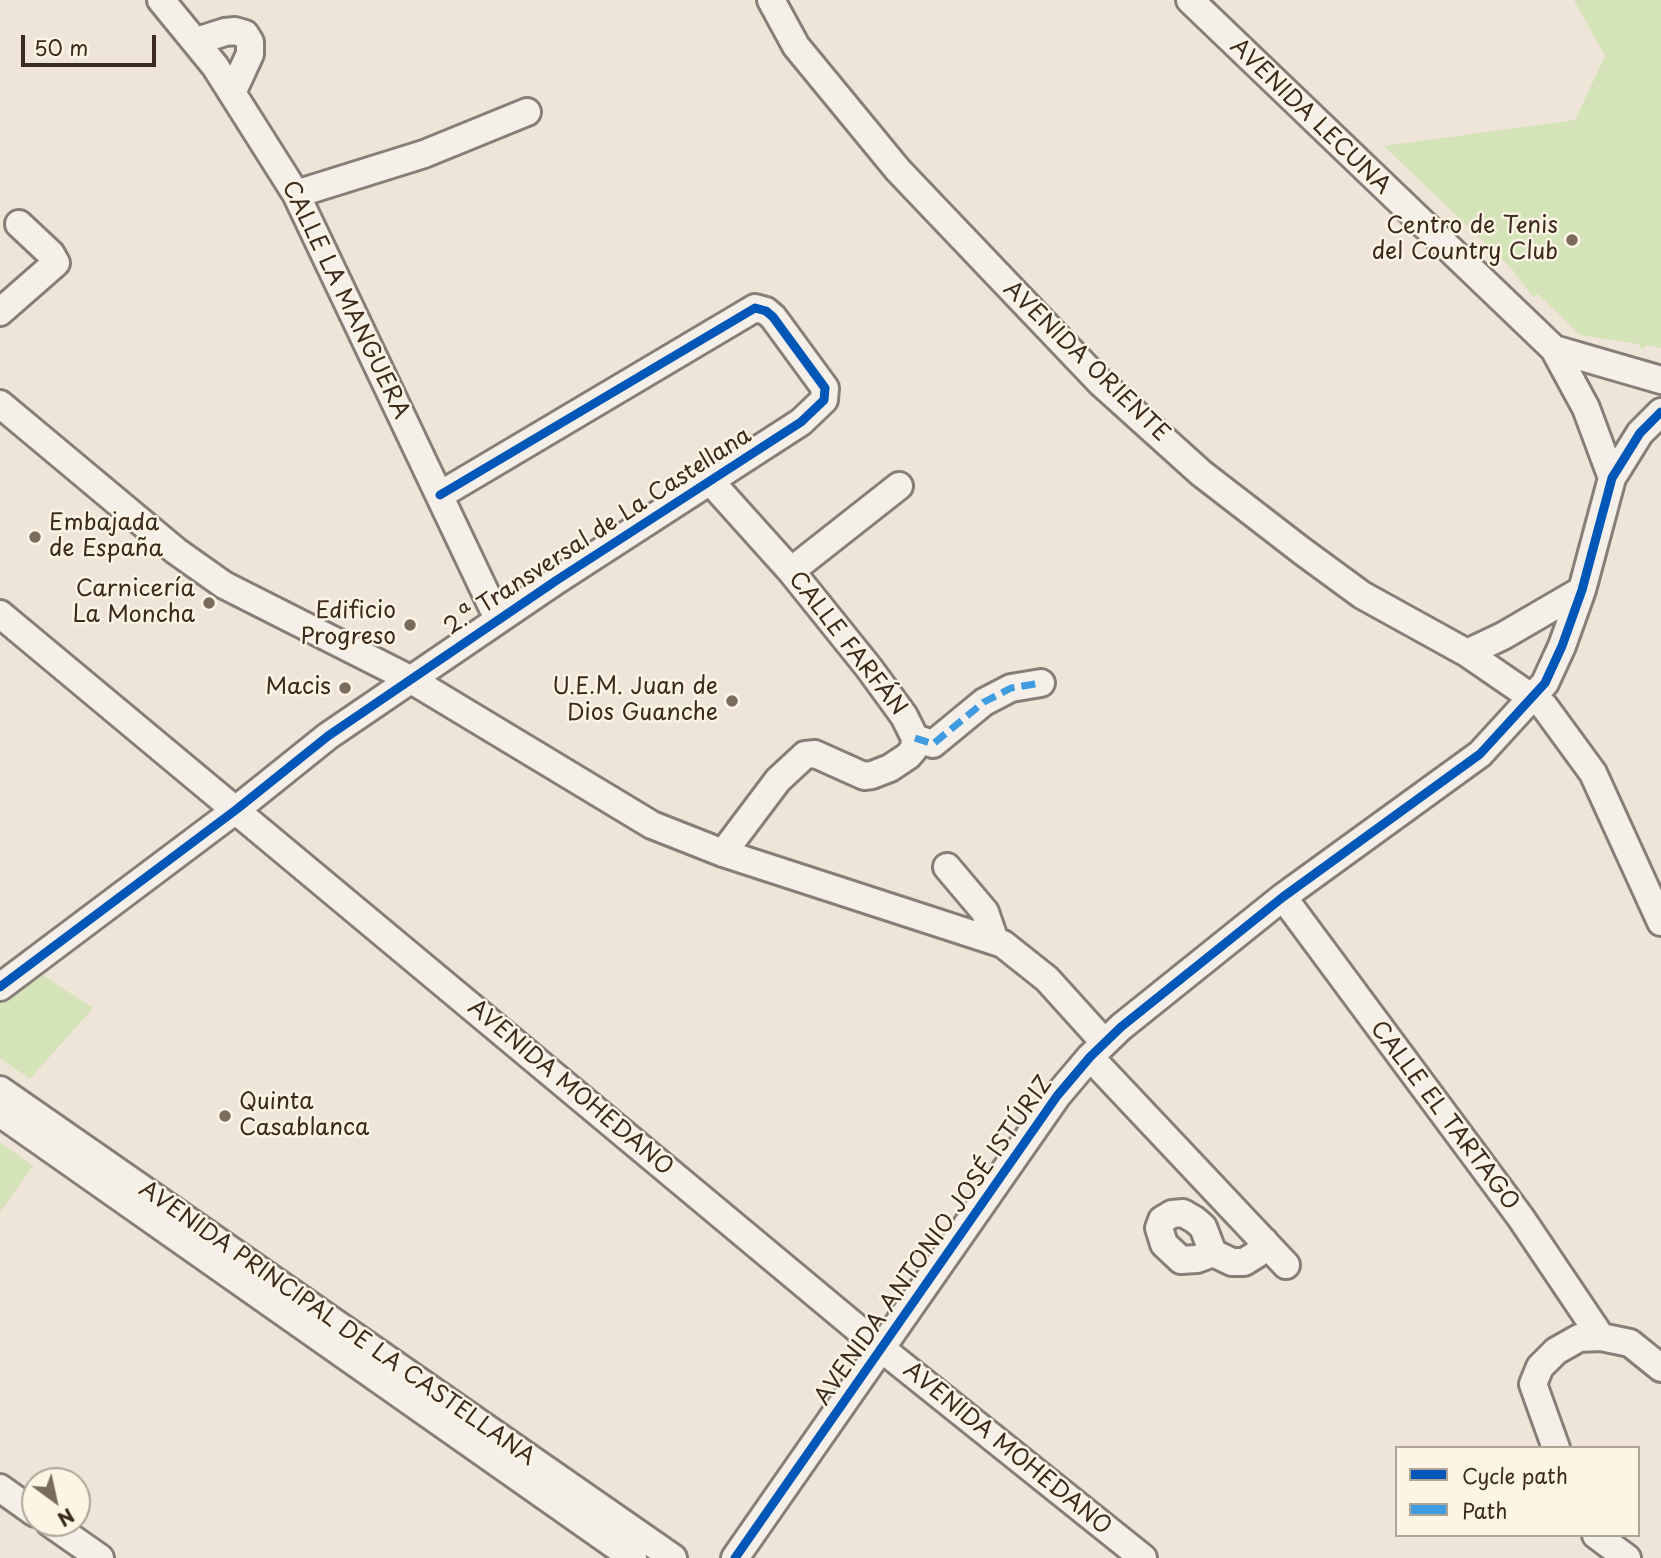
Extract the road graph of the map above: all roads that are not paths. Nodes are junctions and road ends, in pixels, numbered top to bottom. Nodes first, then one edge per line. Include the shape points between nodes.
1 (161, 0) edge
2 (771, 0) edge
3 (1190, 0) edge
4 (197, 41) junction
5 (232, 93) junction
6 (527, 112) dead end
7 (296, 194) junction
8 (19, 223) dead end
9 (0, 312) edge
10 (1554, 349) junction
11 (1661, 380) edge
12 (0, 404) edge
13 (1661, 412) edge
14 (1612, 478) junction
15 (712, 482) junction
16 (899, 486) dead end
17 (440, 495) junction
18 (791, 571) junction
19 (1582, 590) junction
20 (0, 614) edge
21 (498, 619) junction
22 (1467, 653) junction
23 (410, 679) junction
24 (1041, 683) dead end
25 (1534, 696) junction
26 (915, 738) junction
27 (237, 809) junction
28 (723, 853) junction
29 (947, 867) dead end
30 (1283, 897) junction
31 (1661, 922) edge
32 (995, 941) junction
33 (0, 987) edge
34 (1097, 1050) junction
35 (0, 1090) edge
36 (0, 1113) edge
37 (1264, 1241) junction
38 (1213, 1252) dead end
39 (1286, 1265) dead end
40 (1601, 1338) junction
41 (882, 1349) junction
42 (1661, 1368) edge
43 (1555, 1446) edge
44 (0, 1488) edge
45 (21, 1503) edge
46 (70, 1537) edge
47 (1599, 1537) edge
48 (100, 1558) edge
49 (634, 1558) edge
50 (673, 1558) edge
51 (735, 1558) edge
52 (1143, 1558) edge
53 (1627, 1558) edge

1 - 4 street, CALLE LA MANGUERA
2 - 22 street, AVENIDA ORIENTE via 796,46 898,170 1100,382 1201,473 1302,551 1362,595
3 - 10 street, AVENIDA LECUNA
4 - 5 street, CALLE LA MANGUERA
4 - 5 street via 225,32 245,34 250,54
5 - 7 street, CALLE LA MANGUERA
6 - 7 street via 433,150
7 - 17 street, CALLE LA MANGUERA
8 - 9 street via 55,258 54,269
10 - 11 street, AVENIDA LECUNA
10 - 14 street, AVENIDA LECUNA via 1586,408
12 - 23 street via 176,551 224,585
13 - 14 street, AVENIDA ANTONIO JOSÉ ISTÚRIZ via 1640,433
14 - 19 street, AVENIDA ANTONIO JOSÉ ISTÚRIZ
15 - 17 street, 2.ª Transversal de La Castellana via 801,422 824,400 825,388 766,311 755,308 745,313
15 - 18 street, CALLE FARFÁN
15 - 21 street, 2.ª Transversal de La Castellana
16 - 18 street
17 - 21 street, CALLE LA MANGUERA
18 - 26 street, CALLE FARFÁN via 904,716
19 - 22 street
19 - 25 street, AVENIDA ANTONIO JOSÉ ISTÚRIZ via 1553,668
20 - 27 street, AVENIDA MOHEDANO
21 - 23 street, 2.ª Transversal de La Castellana
22 - 25 street, AVENIDA ORIENTE
23 - 27 street, 2.ª Transversal de La Castellana via 328,736
23 - 28 street via 634,816
24 - 26 street via 1011,688 984,702 933,744
25 - 30 street, AVENIDA ANTONIO JOSÉ ISTÚRIZ via 1495,739 1448,779
25 - 31 street, AVENIDA ORIENTE via 1593,773
26 - 28 street, CALLE FARFÁN via 908,756 872,775 863,776 815,754 805,755 778,780
27 - 33 street, 2.ª Transversal de La Castellana
27 - 41 street, AVENIDA MOHEDANO
28 - 32 street
29 - 32 street via 985,912
30 - 34 street, AVENIDA ANTONIO JOSÉ ISTÚRIZ
30 - 40 street, CALLE EL TARTAGO via 1521,1219
32 - 34 street via 1047,979
34 - 37 street
34 - 41 street, AVENIDA ANTONIO JOSÉ ISTÚRIZ via 1057,1096
35 - 50 street, AVENIDA PRINCIPAL DE LA CASTELLANA
36 - 49 street, AVENIDA PRINCIPAL DE LA CASTELLANA
37 - 38 street via 1257,1254 1244,1262 1232,1262
37 - 39 street
40 - 42 street via 1630,1343
40 - 43 street via 1579,1338 1540,1367 1534,1384
41 - 51 street, AVENIDA ANTONIO JOSÉ ISTÚRIZ
41 - 52 street, AVENIDA MOHEDANO
44 - 45 street
46 - 48 street
47 - 53 street

